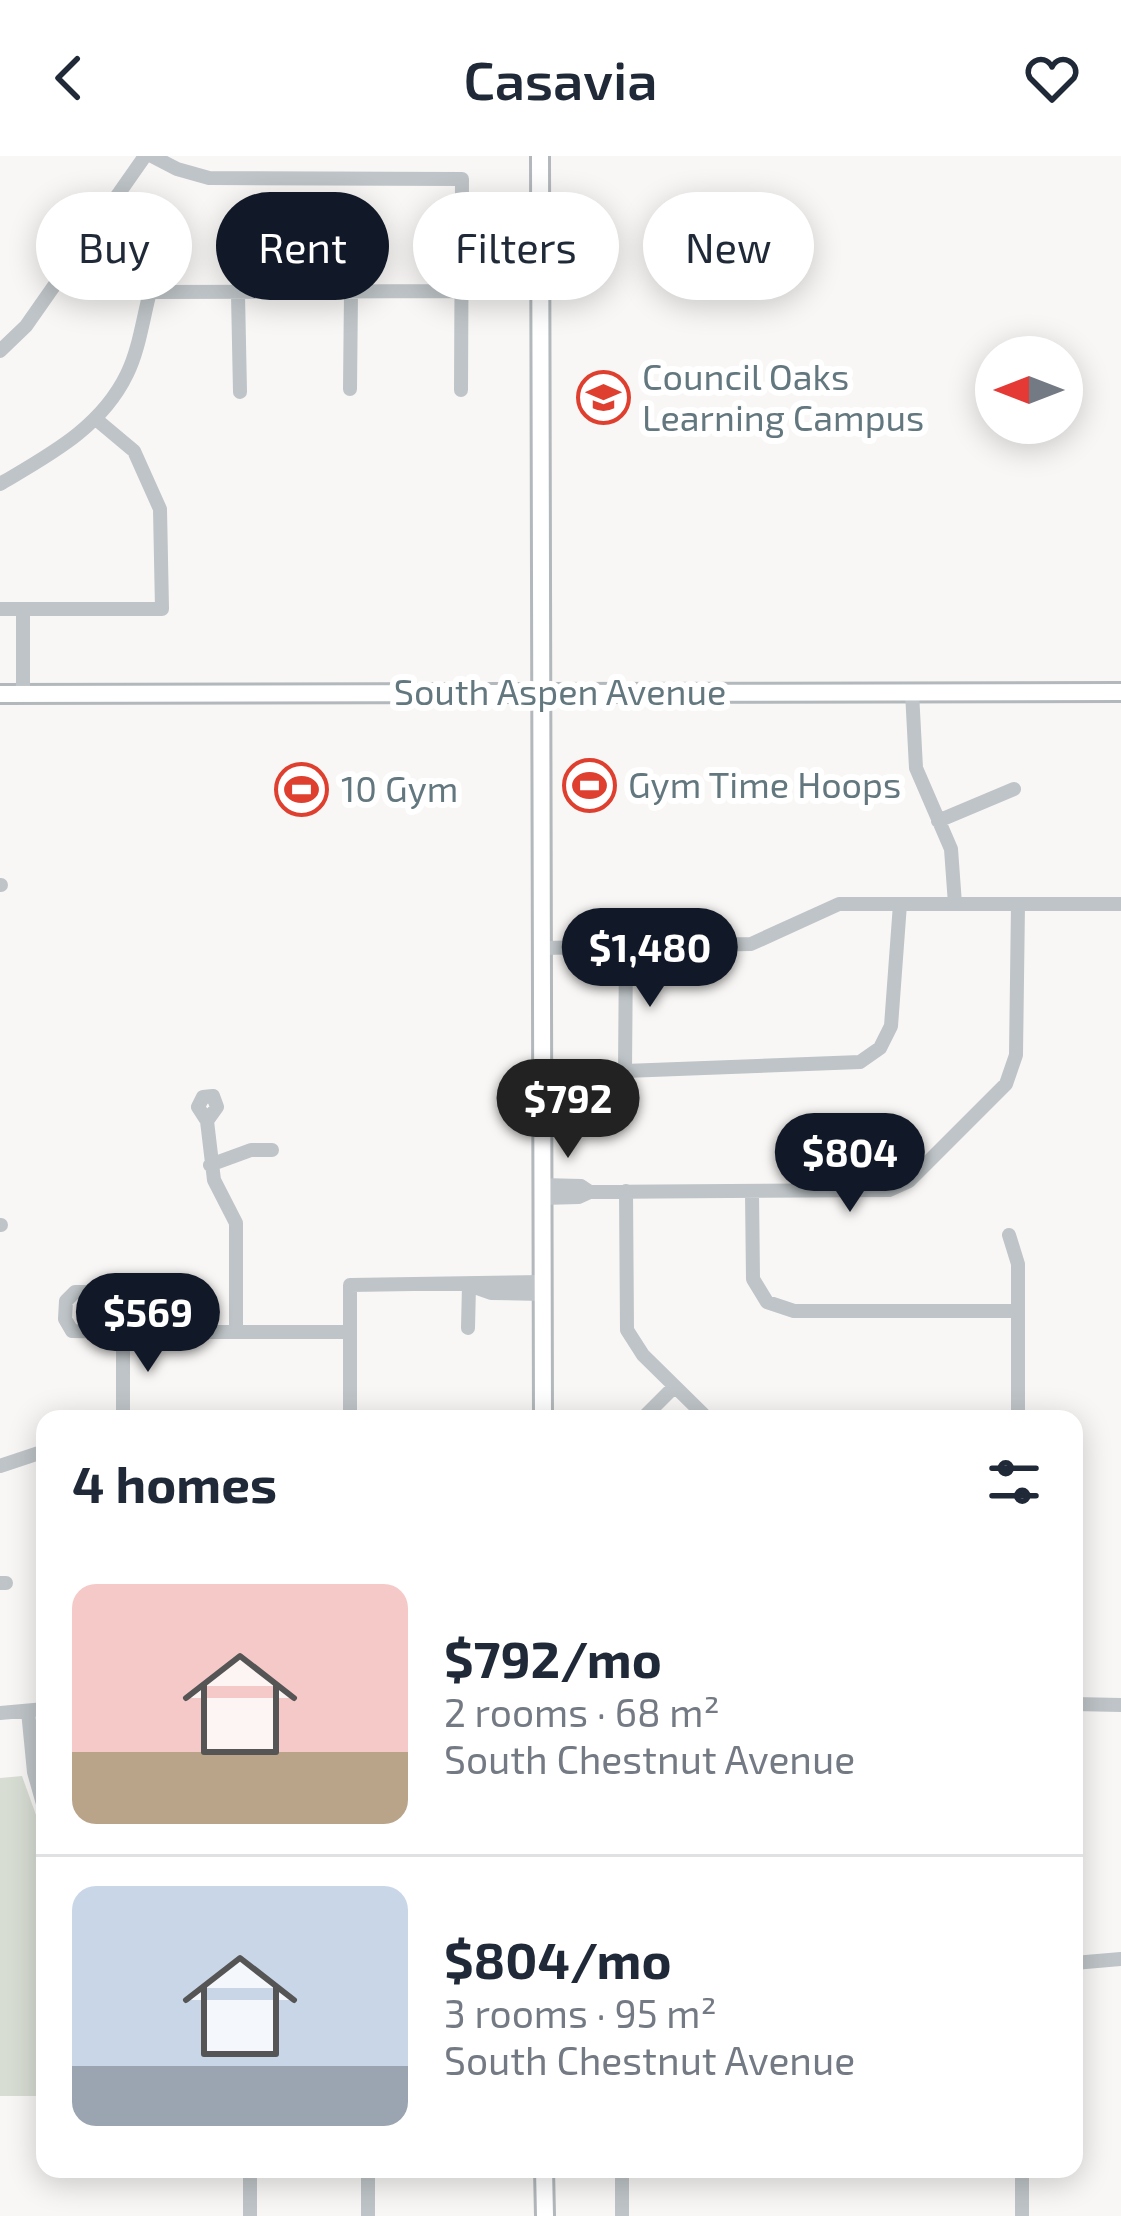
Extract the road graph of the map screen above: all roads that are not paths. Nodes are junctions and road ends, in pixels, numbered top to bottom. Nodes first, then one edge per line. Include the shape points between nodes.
1 (149, 156) edge
2 (540, 156) edge
3 (122, 192) edge
4 (462, 192) edge
5 (540, 192) edge
6 (44, 300) edge
7 (148, 300) edge
8 (238, 300) edge
9 (351, 300) edge
10 (461, 300) edge
11 (540, 300) edge
12 (0, 351) edge
13 (350, 389) dead end
14 (461, 390) dead end
15 (240, 392) dead end
16 (97, 420) junction
17 (0, 484) edge
18 (0, 609) edge
19 (23, 609) junction
20 (541, 692) junction
21 (912, 692) junction
22 (1121, 692) edge
23 (0, 694) edge
24 (23, 694) junction
25 (1014, 789) dead end
26 (938, 821) junction
27 (900, 904) junction
28 (955, 904) junction
29 (1018, 904) junction
30 (1121, 904) edge
31 (626, 948) junction
32 (542, 949) junction
33 (207, 1121) dead end
34 (272, 1150) dead end
35 (210, 1165) junction
36 (542, 1191) junction
37 (626, 1191) junction
38 (752, 1192) junction
39 (1009, 1235) dead end
40 (469, 1285) junction
41 (542, 1288) junction
42 (1018, 1311) junction
43 (468, 1328) dead end
44 (236, 1331) junction
45 (123, 1332) junction
46 (350, 1332) junction
47 (674, 1387) junction
48 (123, 1410) edge
49 (350, 1410) edge
50 (543, 1410) edge
51 (651, 1410) edge
52 (698, 1410) edge
53 (1018, 1410) edge
54 (36, 1454) edge
55 (0, 1466) edge
56 (1083, 1704) edge
57 (1121, 1705) edge
58 (36, 1710) edge
59 (28, 1711) junction
60 (0, 1713) edge
61 (36, 1779) edge
62 (1121, 1959) edge
63 (1083, 1962) edge
64 (250, 2178) edge
65 (368, 2178) edge
66 (544, 2178) edge
67 (622, 2178) edge
68 (1022, 2178) edge
69 (250, 2216) edge
70 (368, 2216) edge
71 (544, 2216) edge
72 (622, 2216) edge
73 (1022, 2216) edge

1 - 3 street
1 - 4 street via 209,178 462,179
2 - 5 main road
6 - 12 street
7 - 16 street via 128,373
8 - 15 street
9 - 13 street
10 - 14 street
11 - 20 main road
16 - 17 street
16 - 19 street via 134,451 160,509 162,609
18 - 19 street
19 - 24 street
20 - 21 main road, South Aspen Avenue
20 - 24 main road, South Aspen Avenue
20 - 32 main road
21 - 22 main road, South Aspen Avenue
21 - 26 street via 916,768
23 - 24 main road, South Aspen Avenue
25 - 26 street
26 - 28 street via 951,849
27 - 28 street
27 - 31 street via 839,904 751,944
27 - 31 street via 891,1026 880,1048 860,1062 625,1071
28 - 29 street
29 - 30 street
29 - 38 street via 1016,1055 1006,1084 909,1180 889,1190
31 - 32 street
32 - 36 main road
33 - 35 street
34 - 35 street
35 - 44 street via 236,1223
36 - 37 street
36 - 41 main road
37 - 38 street
37 - 47 street via 627,1330
38 - 42 street via 753,1279 767,1302 794,1311
39 - 42 street
40 - 41 street via 491,1293
40 - 43 street
40 - 46 street via 350,1285
41 - 50 main road
42 - 53 street
44 - 45 street
44 - 46 street
45 - 45 street via 120,1296 69,1295 72,1331
45 - 48 street
46 - 49 street
47 - 51 street
47 - 52 street
54 - 55 street
56 - 57 street
58 - 59 street
59 - 60 street
59 - 61 street
62 - 63 street
64 - 69 street
65 - 70 street
66 - 71 main road
67 - 72 street
68 - 73 street

